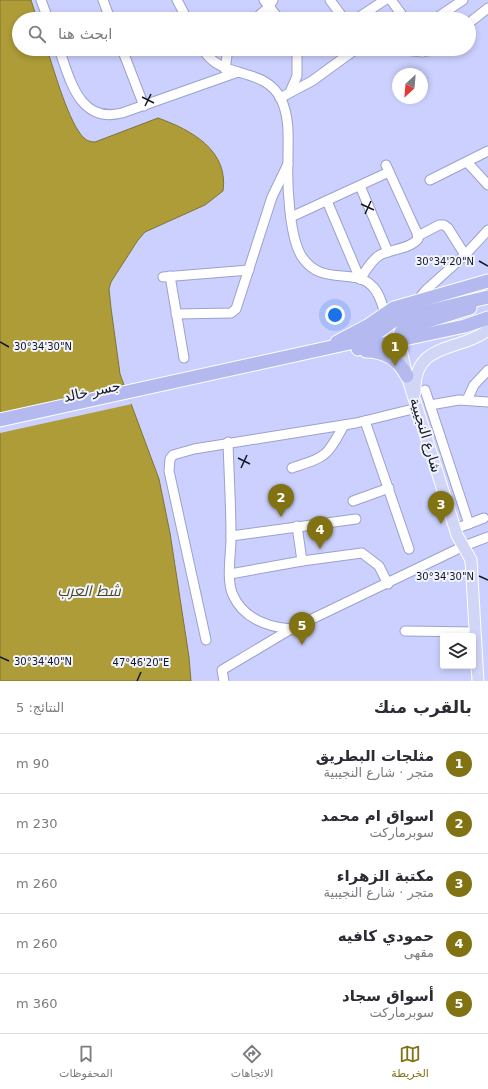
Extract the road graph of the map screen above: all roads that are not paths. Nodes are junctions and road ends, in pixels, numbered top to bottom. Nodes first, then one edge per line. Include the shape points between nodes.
1 (41, 0) edge
2 (103, 0) edge
3 (177, 0) edge
4 (330, 0) edge
5 (385, 0) edge
6 (391, 0) edge
7 (463, 0) edge
8 (269, 2) edge
9 (452, 3) edge
10 (488, 8) edge
11 (45, 12) edge
12 (107, 12) edge
13 (183, 12) edge
14 (261, 12) edge
15 (275, 12) edge
16 (339, 12) edge
17 (367, 12) edge
18 (400, 12) edge
19 (442, 12) edge
20 (476, 17) edge
21 (61, 56) edge
22 (125, 56) edge
23 (208, 56) edge
24 (227, 56) edge
25 (297, 56) edge
26 (346, 56) edge
27 (225, 69) junction
28 (238, 72) junction
29 (290, 92) junction
30 (280, 98) junction
31 (144, 106) junction
32 (488, 151) edge
33 (467, 162) junction
34 (288, 164) junction
35 (430, 180) dead end
36 (488, 185) edge
37 (360, 186) junction
38 (327, 201) junction
39 (291, 217) junction
40 (488, 230) edge
41 (418, 236) junction
42 (388, 252) junction
43 (465, 255) junction
44 (249, 270) junction
45 (360, 279) junction
46 (488, 281) edge
47 (486, 298) edge
48 (417, 302) junction
49 (385, 313) junction
50 (176, 314) junction
51 (488, 318) edge
52 (488, 330) edge
53 (399, 341) junction
54 (330, 348) junction
55 (346, 352) junction
56 (184, 358) dead end
57 (292, 360) junction
58 (488, 370) edge
59 (407, 376) junction
60 (488, 380) edge
61 (190, 382) junction
62 (476, 382) junction
63 (425, 390) dead end
64 (467, 400) junction
65 (488, 402) edge
66 (430, 405) junction
67 (417, 406) junction
68 (0, 420) edge
69 (364, 421) junction
70 (344, 425) junction
71 (0, 427) edge
72 (228, 442) junction
73 (292, 468) dead end
74 (389, 488) junction
75 (353, 501) dead end
76 (484, 518) dead end
77 (356, 519) dead end
78 (469, 524) junction
79 (297, 526) junction
80 (455, 529) junction
81 (231, 536) junction
82 (488, 537) edge
83 (464, 546) junction
84 (409, 550) dead end
85 (302, 561) junction
86 (230, 574) junction
87 (388, 584) junction
88 (291, 629) junction
89 (405, 631) dead end
90 (476, 632) junction
91 (206, 640) dead end
92 (224, 681) edge
93 (478, 681) edge

1 - 11 street
2 - 12 street
3 - 13 street
4 - 16 street
5 - 17 street
6 - 18 street
7 - 9 street
8 - 14 street
8 - 15 street
9 - 19 street
10 - 20 street
21 - 31 street via 71,83 86,107 99,113 113,115
22 - 31 street
23 - 27 street
24 - 27 street
25 - 29 street via 297,76
26 - 29 street
27 - 28 street
28 - 30 street via 262,79
28 - 31 street
29 - 30 street
30 - 34 street via 288,124
32 - 33 street
33 - 35 street
33 - 36 street
34 - 39 street
34 - 44 street via 272,197
37 - 38 street
37 - 41 street via 387,168
37 - 42 street
38 - 39 street
38 - 45 street
39 - 45 street via 298,249 309,265 325,274
40 - 43 street
41 - 42 street via 416,242
41 - 43 street via 444,225
42 - 45 street via 372,261
43 - 48 street via 426,290
44 - 50 street via 234,311
44 - 50 street via 166,277
45 - 49 street via 374,287
46 - 48 highway
47 - 53 highway via 460,313 406,328 401,332
47 - 54 highway via 404,317 368,339
48 - 49 highway
49 - 54 highway
50 - 56 street
51 - 53 highway
52 - 67 main road via 470,341 439,350 426,358 416,376 414,390
53 - 55 highway
53 - 59 main road, شارع النجيبية
54 - 57 highway
55 - 57 highway
55 - 59 highway via 384,354 398,363
57 - 61 highway
58 - 62 street
59 - 67 main road, شارع النجيبية
60 - 62 street
61 - 68 highway, جسر خالد
61 - 71 highway, جسر خالد
62 - 64 street
63 - 66 street
64 - 65 street
64 - 66 street via 450,400
66 - 78 street
67 - 69 street
67 - 80 main road, شارع النجيبية
69 - 70 street
69 - 74 street
70 - 72 street
70 - 73 street via 324,456
72 - 81 street
72 - 91 street via 173,455 168,464
74 - 75 street
74 - 84 street
76 - 78 street
77 - 79 street
78 - 80 street
79 - 81 street
79 - 85 street
80 - 83 main road, شارع النجيبية
81 - 86 street
82 - 83 street
83 - 87 street
83 - 90 main road, شارع النجيبية via 472,566
85 - 86 street
85 - 87 street via 362,553 379,566
86 - 88 street via 229,585 233,596 246,613 269,626
87 - 88 street
88 - 92 street via 222,670
89 - 90 street
90 - 93 main road, شارع النجيبية

